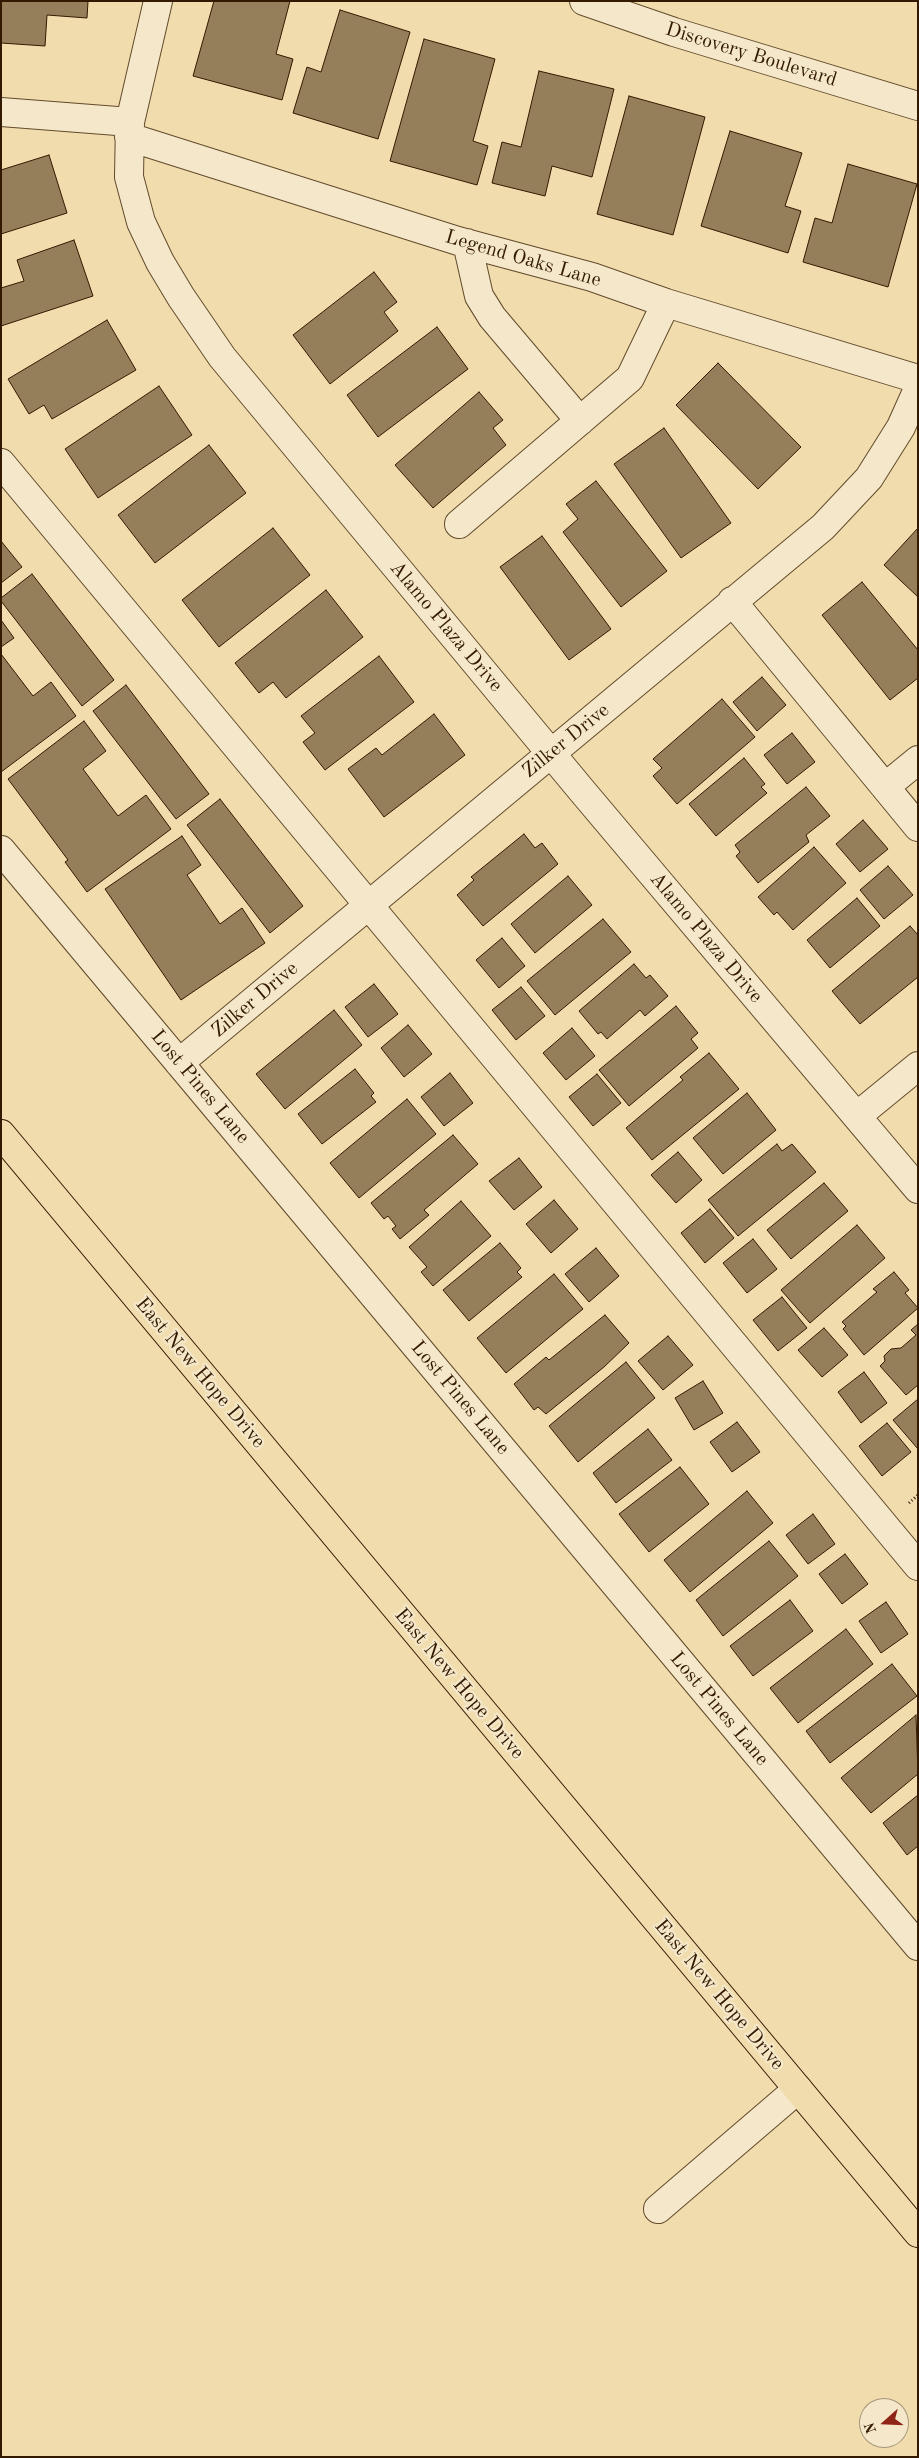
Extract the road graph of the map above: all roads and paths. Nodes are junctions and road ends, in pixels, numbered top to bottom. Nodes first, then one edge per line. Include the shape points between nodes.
1 (158, 1) edge
2 (584, 1) edge
3 (918, 106) edge
4 (1, 112) edge
5 (129, 129) junction
6 (467, 243) junction
7 (666, 303) junction
8 (918, 379) edge
9 (918, 389) edge
10 (580, 421) junction
11 (1, 463) edge
12 (459, 524) dead end
13 (732, 601) junction
14 (551, 753) junction
15 (918, 760) edge
16 (885, 787) junction
17 (918, 827) edge
18 (1, 850) edge
19 (368, 905) junction
20 (179, 1063) junction
21 (918, 1066) edge
22 (857, 1116) junction
23 (1, 1134) edge
24 (918, 1190) edge
25 (918, 1566) edge
26 (918, 1946) edge
27 (798, 2089) junction
28 (658, 2209) dead end
29 (918, 2233) edge

1 - 5 street, Alamo Plaza Drive
2 - 3 street, Discovery Boulevard via 674,32
4 - 5 street, Legend Oaks Lane
5 - 6 street, Legend Oaks Lane
5 - 14 street, Alamo Plaza Drive via 130,177 141,222 160,262 222,357
6 - 7 street, Legend Oaks Lane via 592,277
6 - 10 street via 479,296 492,317
7 - 8 street, Legend Oaks Lane
7 - 10 street via 630,378
9 - 13 street, Zilker Drive via 901,427 869,478 823,527
10 - 12 street
11 - 19 street
13 - 14 street, Zilker Drive
13 - 16 street
14 - 19 street, Zilker Drive
14 - 22 street, Alamo Plaza Drive
15 - 16 street
16 - 17 street
18 - 20 street, Lost Pines Lane
19 - 20 street, Zilker Drive
19 - 25 street
20 - 26 street, Lost Pines Lane
21 - 22 street
22 - 24 street, Alamo Plaza Drive
23 - 27 main road, East New Hope Drive
27 - 28 street
27 - 29 main road, East New Hope Drive

